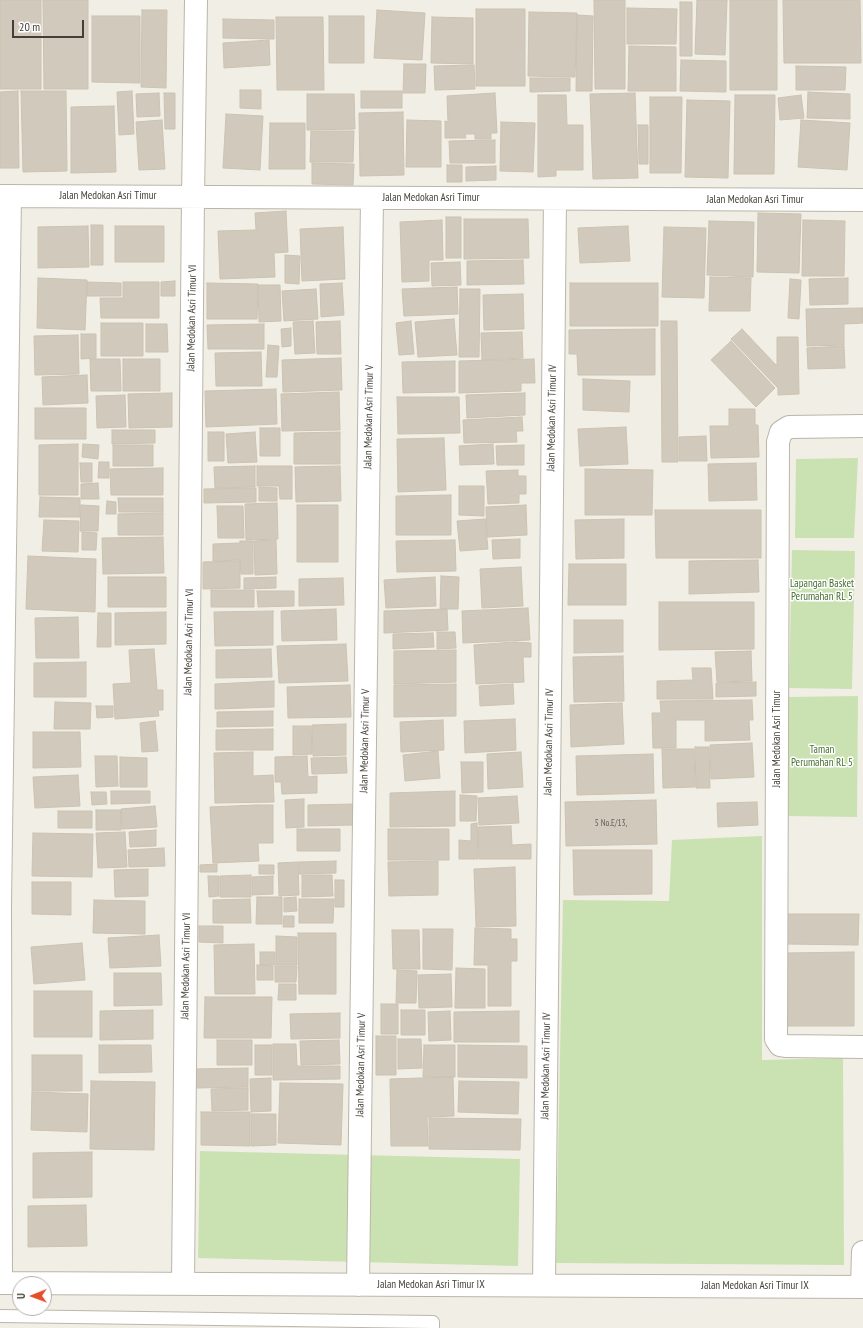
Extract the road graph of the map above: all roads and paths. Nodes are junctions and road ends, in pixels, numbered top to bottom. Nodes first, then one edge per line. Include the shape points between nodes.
1 (196, 0) edge
2 (5, 196) edge
3 (193, 197) junction
4 (372, 198) junction
5 (555, 199) junction
6 (863, 200) edge
7 (863, 426) edge
8 (0, 902) edge
9 (0, 905) edge
10 (863, 1047) edge
11 (863, 1252) edge
12 (1, 1283) edge
13 (183, 1284) junction
14 (358, 1285) junction
15 (544, 1285) junction
16 (863, 1287) edge
17 (0, 1316) edge
18 (433, 1328) edge

1 - 3 street, Jalan Medokan Asri Timur VI
2 - 3 street, Jalan Medokan Asri Timur
2 - 9 street
3 - 4 street, Jalan Medokan Asri Timur
3 - 13 street, Jalan Medokan Asri Timur VI
4 - 5 street, Jalan Medokan Asri Timur
4 - 14 street, Jalan Medokan Asri Timur V
5 - 6 street, Jalan Medokan Asri Timur
5 - 15 street, Jalan Medokan Asri Timur IV
7 - 10 street, Jalan Medokan Asri Timur via 789,428 781,432 778,442 776,1039 780,1045 787,1046
8 - 9 street
9 - 12 street
11 - 16 street
12 - 13 street, Jalan Medokan Asri Timur IX
13 - 14 street, Jalan Medokan Asri Timur IX
14 - 15 street, Jalan Medokan Asri Timur IX
15 - 16 street, Jalan Medokan Asri Timur IX
17 - 18 lane via 433,1322

